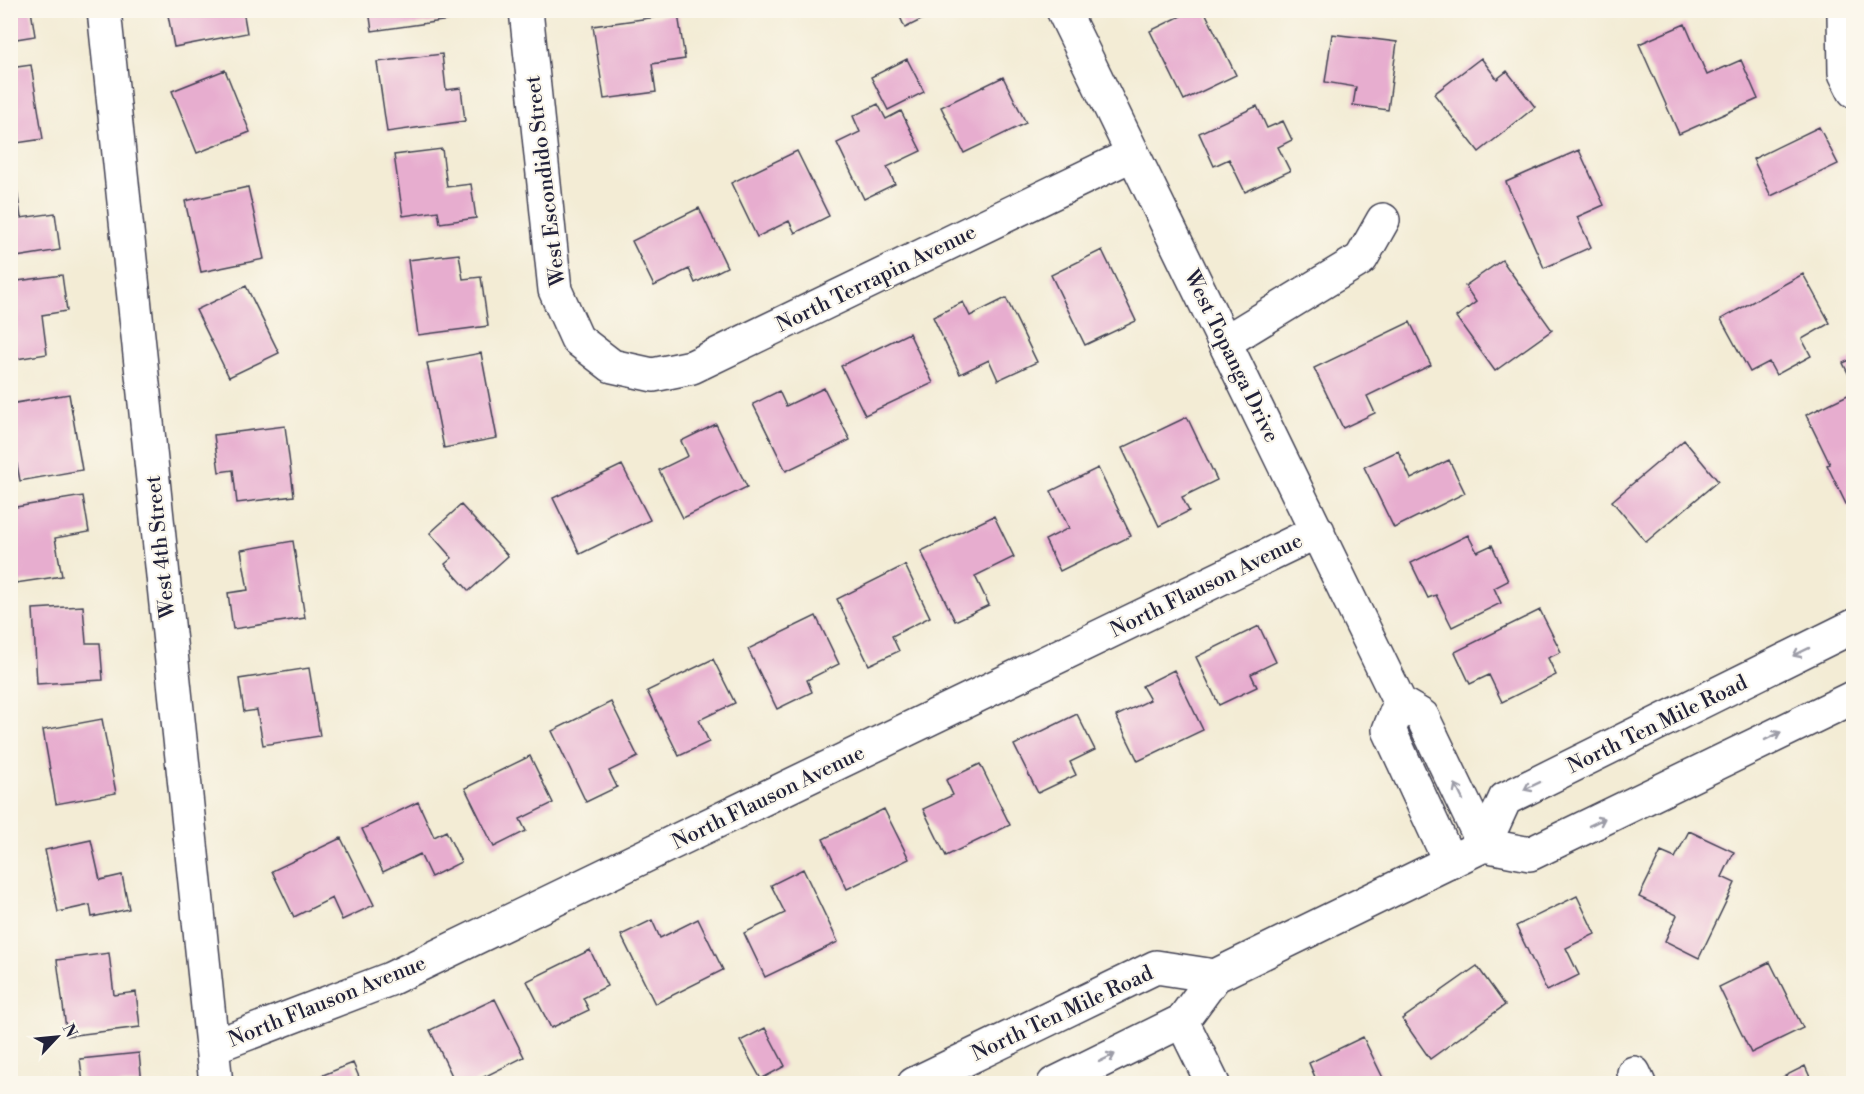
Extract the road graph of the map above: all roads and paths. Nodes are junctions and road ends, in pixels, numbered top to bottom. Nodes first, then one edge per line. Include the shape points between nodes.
1 (104, 10) edge
2 (526, 10) edge
3 (1063, 10) edge
4 (1845, 12) edge
5 (1854, 91) edge
6 (1133, 154) junction
7 (1383, 220) dead end
8 (1226, 342) junction
9 (612, 366) joint
10 (1318, 531) junction
11 (1854, 626) edge
12 (1854, 697) edge
13 (1400, 703) junction
14 (1484, 845) junction
15 (1450, 862) junction
16 (1215, 976) junction
17 (1182, 1021) junction
18 (212, 1047) junction
19 (216, 1083) edge
20 (914, 1083) edge
21 (1054, 1083) edge
22 (1213, 1083) edge

1 - 18 street, West 4th Street
2 - 9 street, West Escondido Street via 555,290 577,339
3 - 6 street, West Topanga Drive
4 - 5 street via 1845,73
6 - 8 street, West Topanga Drive
6 - 9 street, North Terrapin Avenue via 692,367 653,375
7 - 8 street via 1361,259
8 - 10 street, West Topanga Drive
10 - 13 street, West Topanga Drive
10 - 18 street, North Flauson Avenue via 390,979
11 -> 14 street, North Ten Mile Road via 1505,799
14 -> 12 street via 1530,854
14 -> 13 street, West Topanga Drive via 1422,716
13 - 15 street via 1389,730
14 - 15 street
15 - 16 street
16 - 17 street
16 - 20 street, North Ten Mile Road via 1156,967
21 -> 17 street
17 - 22 street
18 - 19 street, West 4th Street

